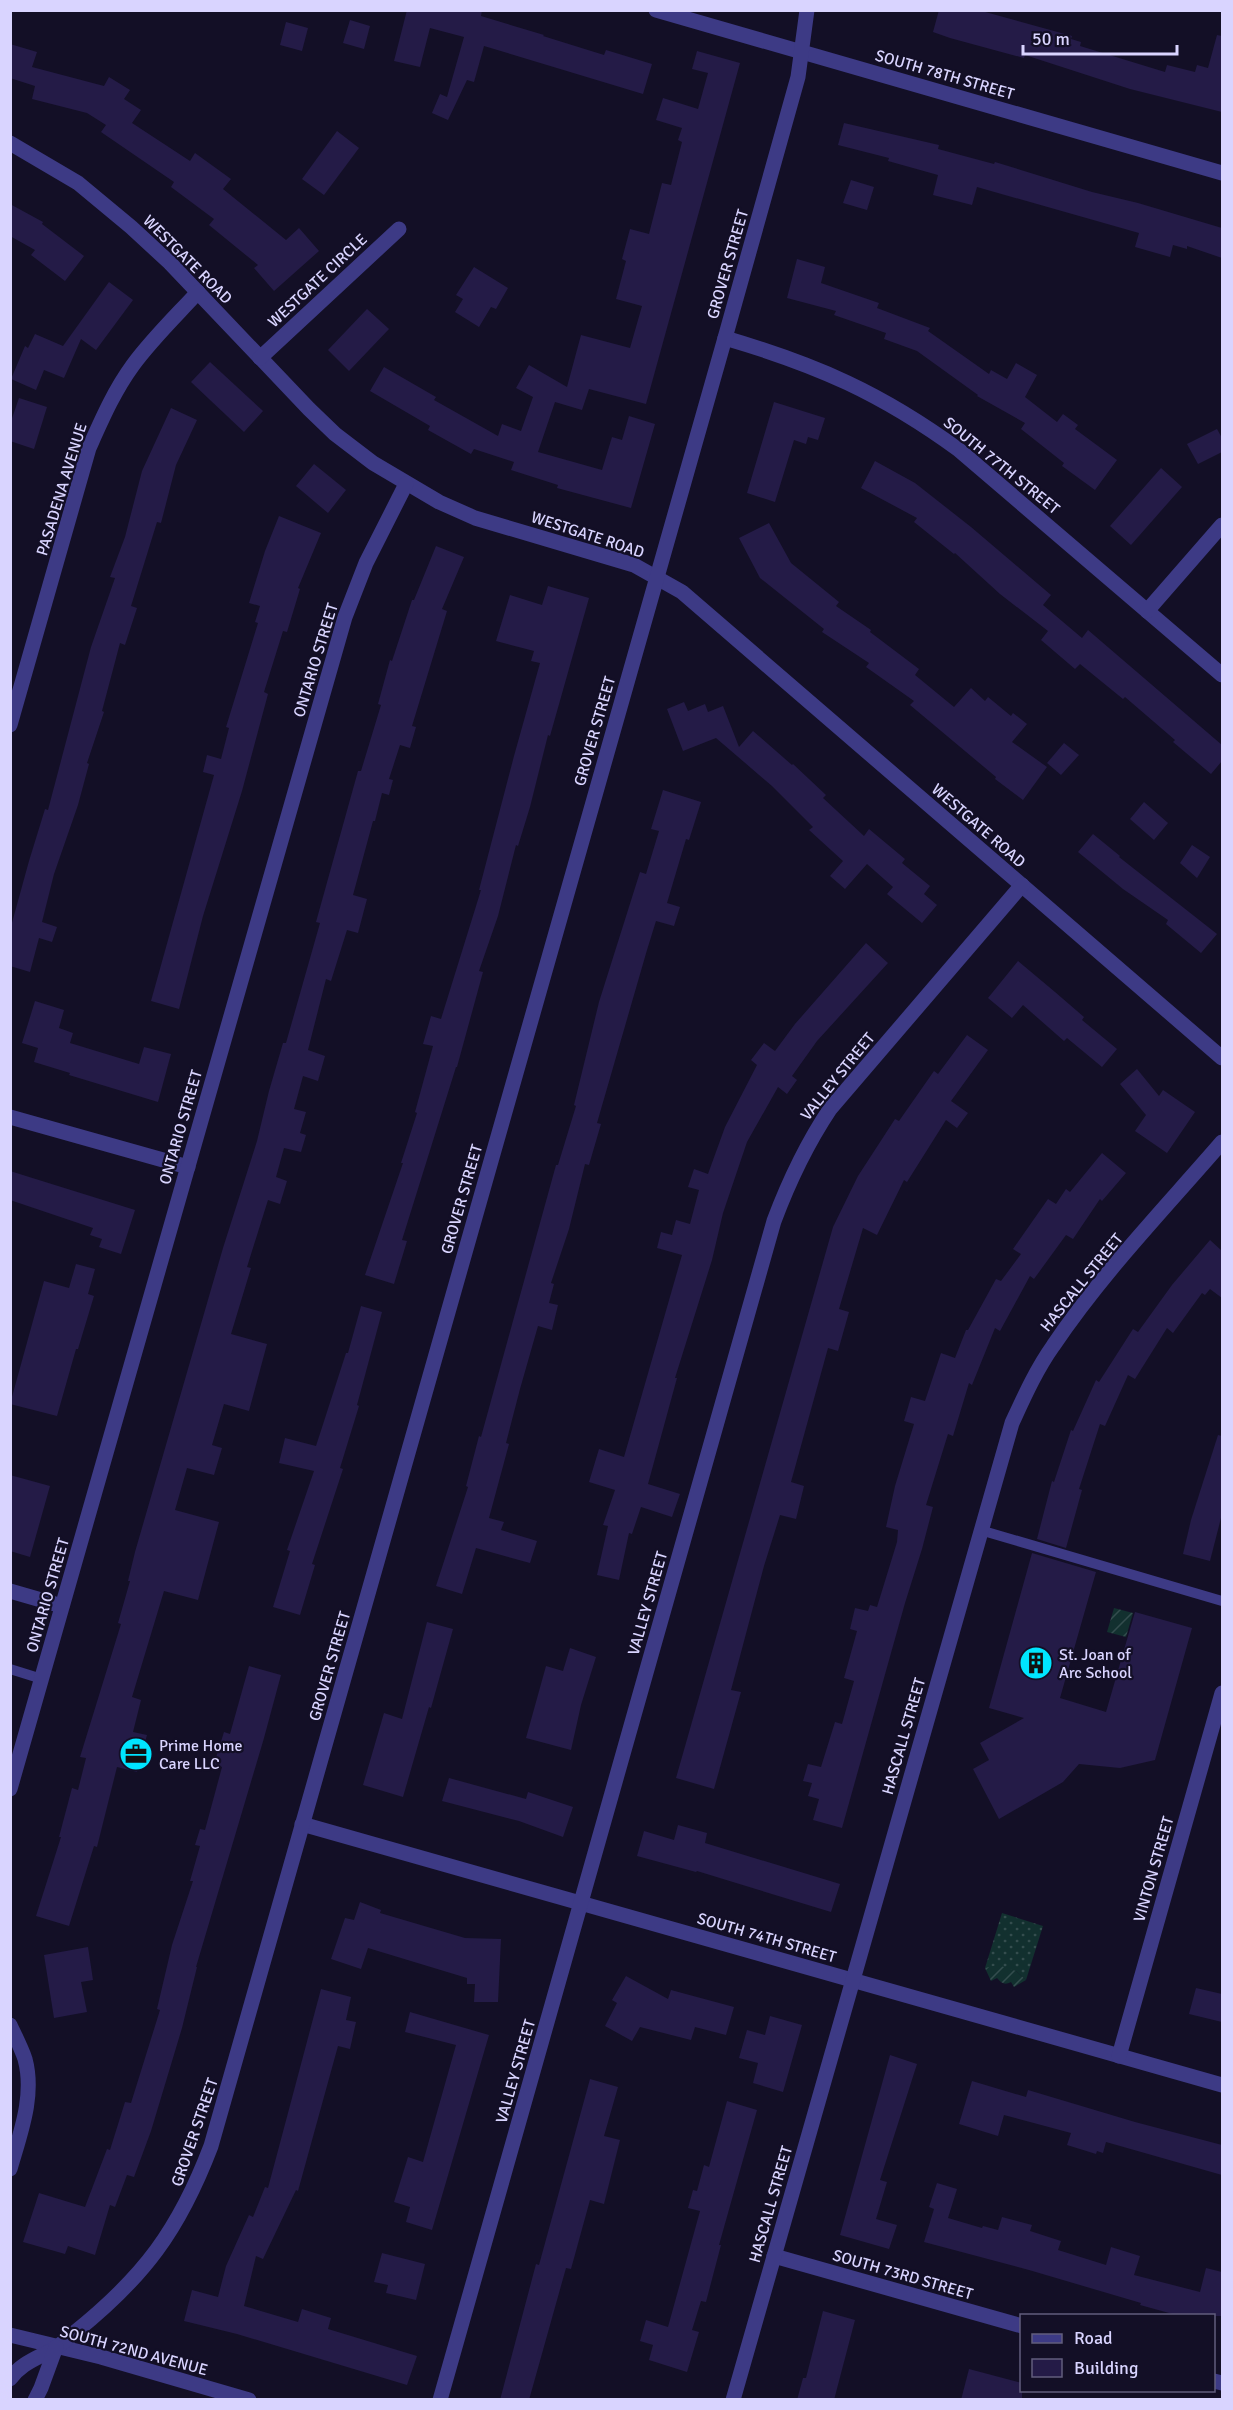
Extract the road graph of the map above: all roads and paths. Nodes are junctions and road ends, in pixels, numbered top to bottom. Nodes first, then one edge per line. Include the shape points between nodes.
1 (657, 10) edge
2 (807, 10) edge
3 (802, 52) junction
4 (10, 143) edge
5 (1222, 173) edge
6 (399, 229) dead end
7 (198, 292) junction
8 (725, 338) junction
9 (260, 358) junction
10 (406, 484) junction
11 (1222, 525) edge
12 (657, 577) junction
13 (1147, 611) junction
14 (1222, 675) edge
15 (10, 724) edge
16 (1022, 885) junction
17 (1222, 1058) edge
18 (10, 1117) edge
19 (1222, 1142) edge
20 (188, 1167) junction
21 (980, 1530) junction
22 (10, 1591) edge
23 (1222, 1601) edge
24 (62, 1606) junction
25 (10, 1669) edge
26 (42, 1678) junction
27 (1222, 1693) edge
28 (10, 1789) edge
29 (302, 1824) junction
30 (581, 1903) junction
31 (852, 1980) junction
32 (10, 2025) edge
33 (1119, 2055) junction
34 (1222, 2085) edge
35 (10, 2169) edge
36 (774, 2256) junction
37 (1020, 2325) edge
38 (10, 2335) edge
39 (56, 2347) junction
40 (10, 2379) edge
41 (34, 2400) edge
42 (249, 2400) edge
43 (440, 2400) edge
44 (733, 2400) edge

1 - 3 street, SOUTH 78TH STREET
2 - 3 street, GROVER STREET
3 - 5 street, SOUTH 78TH STREET
3 - 8 street, GROVER STREET
4 - 7 street, WESTGATE ROAD via 78,183 131,227
6 - 9 street, WESTGATE CIRCLE
7 - 9 street, WESTGATE ROAD
7 - 15 street, PASADENA AVENUE via 132,366 107,407 89,448
8 - 12 street, GROVER STREET
8 - 13 street, SOUTH 77TH STREET via 828,373 917,420 958,450
9 - 10 street, WESTGATE ROAD via 335,434
10 - 12 street, WESTGATE ROAD via 476,518 634,565
10 - 20 street, ONTARIO STREET via 366,563 345,617
11 - 13 street
12 - 16 street, WESTGATE ROAD via 682,592
12 - 29 street, GROVER STREET
13 - 14 street, SOUTH 77TH STREET
16 - 17 street, WESTGATE ROAD
16 - 30 street, VALLEY STREET via 830,1109 790,1177 774,1221
18 - 20 street
19 - 21 street, HASCALL STREET via 1085,1302 1052,1347 1012,1423
20 - 24 street, ONTARIO STREET
21 - 23 lane
21 - 31 street, HASCALL STREET
22 - 24 street
24 - 26 street, ONTARIO STREET
25 - 26 lane
26 - 28 street, ONTARIO STREET
27 - 33 street, VINTON STREET
29 - 30 street, SOUTH 74TH STREET
29 - 39 street, GROVER STREET via 214,2136 190,2199 127,2288
30 - 31 street, SOUTH 74TH STREET
30 - 43 street, VALLEY STREET
31 - 33 street, SOUTH 74TH STREET
31 - 36 street, HASCALL STREET
32 - 35 street via 24,2058 28,2091
33 - 34 street, SOUTH 74TH STREET
36 - 37 street, SOUTH 73RD STREET
36 - 44 street, HASCALL STREET
38 - 39 street, SOUTH 72ND AVENUE
39 - 40 street, GROVER STREET via 29,2360
39 - 41 street
39 - 42 street, SOUTH 72ND AVENUE

